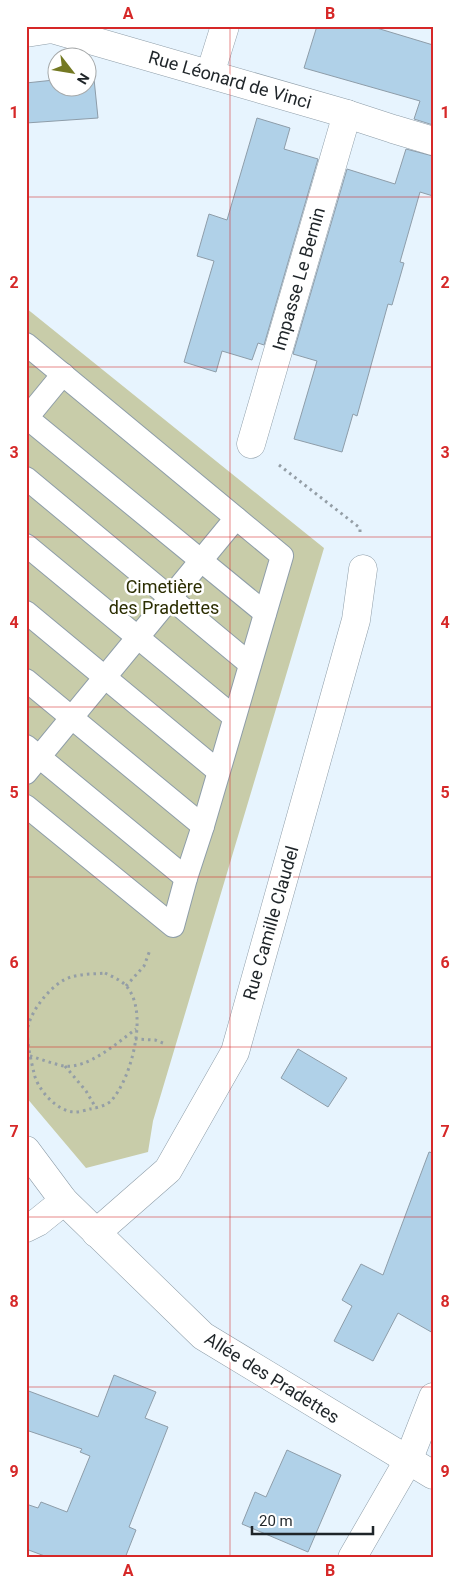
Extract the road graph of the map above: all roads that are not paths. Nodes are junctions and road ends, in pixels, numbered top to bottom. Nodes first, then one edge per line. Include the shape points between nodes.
1 (225, 26) edge
2 (26, 32) edge
3 (210, 74) junction
4 (346, 114) junction
5 (433, 141) edge
6 (26, 344) edge
7 (63, 374) junction
8 (27, 418) edge
9 (251, 444) road end
10 (26, 478) edge
11 (236, 518) junction
12 (26, 545) edge
13 (201, 561) junction
14 (363, 570) road end
15 (171, 598) junction
16 (26, 612) edge
17 (264, 613) junction
18 (138, 638) junction
19 (250, 664) junction
20 (106, 677) junction
21 (26, 680) edge
22 (234, 717) junction
23 (72, 718) junction
24 (31, 759) edge
25 (218, 770) junction
26 (26, 806) edge
27 (203, 826) junction
28 (186, 878) junction
29 (26, 1150) edge
30 (64, 1201) junction
31 (26, 1228) edge
32 (96, 1233) junction
33 (433, 1397) edge
34 (408, 1461) junction
35 (433, 1475) edge
36 (352, 1558) edge

1 - 3 street
2 - 3 street, Rue Léonard de Vinci via 52,29
3 - 4 street, Rue Léonard de Vinci
4 - 5 street, Rue Léonard de Vinci
4 - 9 street, Impasse Le Bernin
6 - 7 lane
7 - 8 lane
7 - 11 lane
8 - 13 lane
10 - 15 lane
11 - 13 lane
11 - 17 lane via 282,556
12 - 18 lane
13 - 15 lane
13 - 17 lane
14 - 32 street, Rue Camille Claudel via 356,620 235,1052 168,1170
15 - 18 lane
15 - 19 lane
16 - 20 lane
17 - 19 lane
18 - 20 lane
18 - 22 lane
19 - 22 lane
20 - 23 lane
20 - 25 lane
21 - 23 lane
22 - 25 lane
23 - 24 lane
23 - 27 lane
24 - 28 lane
25 - 27 lane
26 - 28 lane via 173,926
27 - 28 lane
29 - 30 street, Allée des Pradettes
30 - 31 street
30 - 32 street, Allée des Pradettes
32 - 34 street, Allée des Pradettes via 203,1336
33 - 34 street
34 - 35 street, Allée des Pradettes
34 - 36 street

